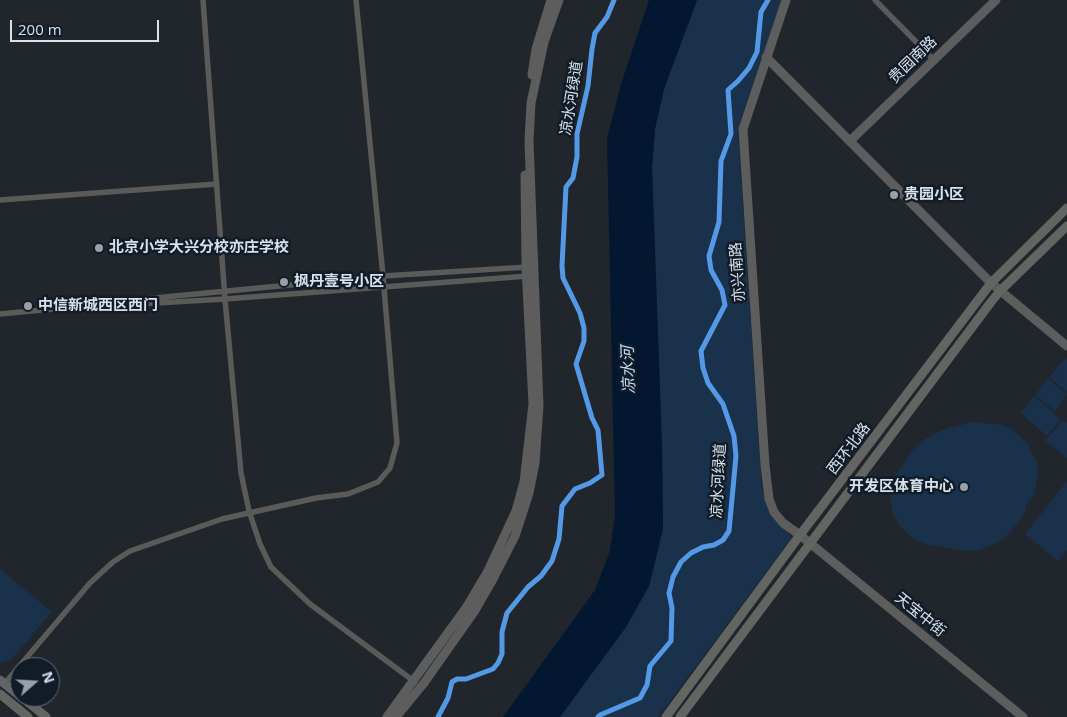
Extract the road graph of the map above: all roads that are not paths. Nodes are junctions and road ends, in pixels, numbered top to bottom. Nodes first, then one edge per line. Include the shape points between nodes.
1 (203, 0) edge
2 (356, 0) edge
3 (551, 0) edge
4 (560, 0) edge
5 (786, 0) edge
6 (875, 0) edge
7 (996, 0) edge
8 (766, 57) junction
9 (933, 59) junction
10 (850, 141) junction
11 (217, 184) junction
12 (0, 200) edge
13 (1067, 208) edge
14 (1067, 226) edge
15 (530, 271) junction
16 (383, 276) junction
17 (990, 283) junction
18 (383, 286) junction
19 (225, 291) junction
20 (1000, 291) junction
21 (225, 299) junction
22 (116, 303) junction
23 (0, 314) edge
24 (1067, 346) edge
25 (249, 511) junction
26 (800, 535) junction
27 (811, 544) junction
28 (2, 681) edge
29 (417, 683) junction
30 (0, 694) edge
31 (34, 707) edge
32 (28, 717) edge
33 (46, 717) edge
34 (387, 717) edge
35 (396, 717) edge
36 (666, 717) edge
37 (680, 717) edge
38 (1023, 717) edge

1 - 11 street
2 - 16 street
3 - 15 street via 536,49 527,111 524,201
4 - 15 street via 544,42 531,103
5 - 8 street, 亦兴南路
6 - 9 street
7 - 9 street, 贵园南路
8 - 10 street
8 - 26 street, 亦兴南路 via 743,129 765,465 774,512
9 - 10 street, 贵园南路
10 - 17 street
11 - 12 street
11 - 19 street
13 - 17 main road, 西环北路
14 - 20 main road, 西环北路
15 - 16 street
15 - 18 street
15 - 29 street via 539,406 535,463 529,492 514,536 494,579 474,612
16 - 18 street
16 - 19 street
17 - 20 street
17 - 26 main road, 西环北路
18 - 21 street
18 - 25 street via 397,443 390,468 378,482 348,494
19 - 21 street
19 - 22 street
20 - 24 street
20 - 27 main road, 西环北路
21 - 22 street
21 - 25 street via 241,473
22 - 23 street
25 - 28 street via 130,551 113,562
25 - 29 street via 271,567 310,604
26 - 27 street, 天宝中街
26 - 36 main road, 西环北路
27 - 37 main road, 西环北路
27 - 38 street, 天宝中街
29 - 34 street
29 - 35 street
30 - 32 main road
31 - 33 main road

